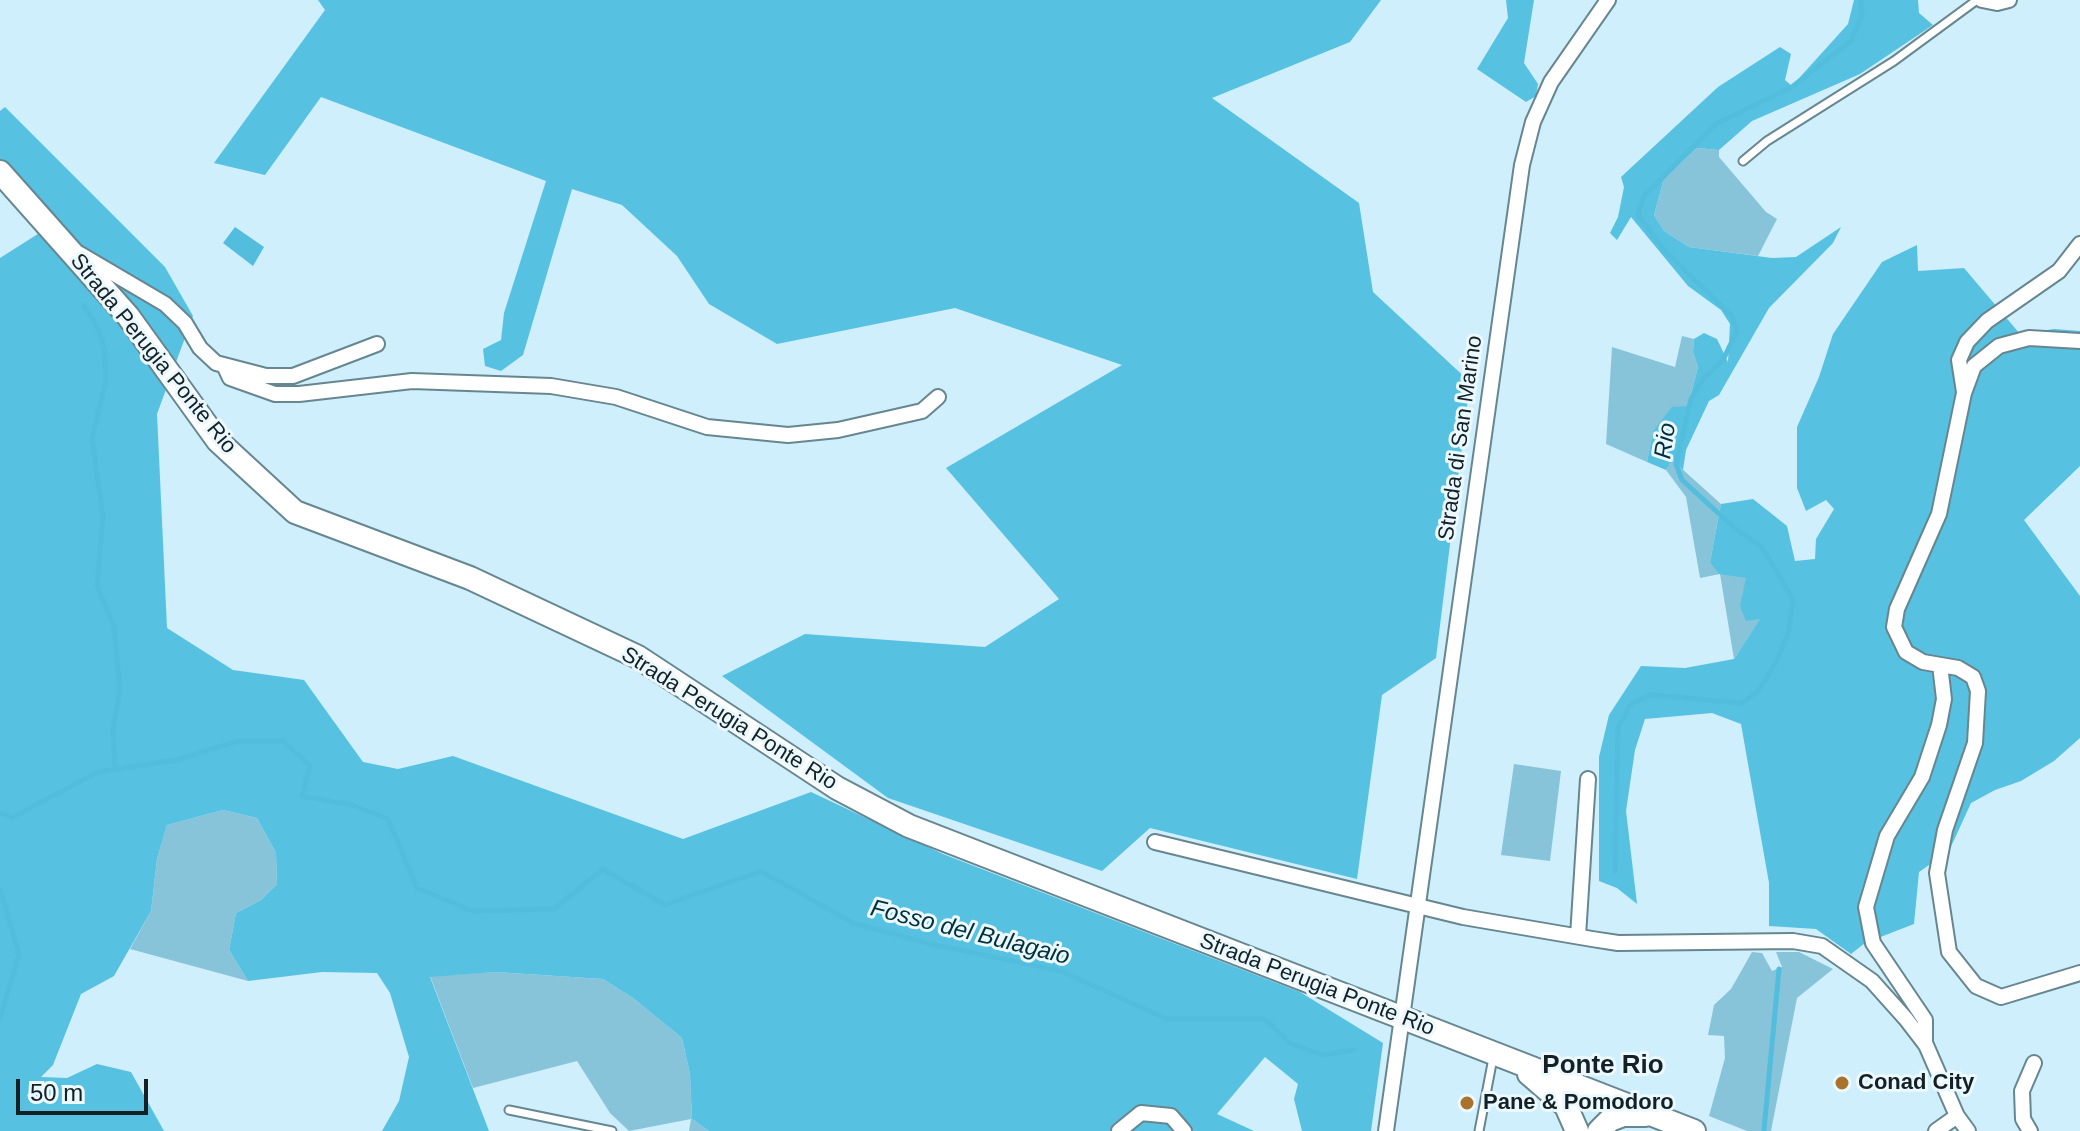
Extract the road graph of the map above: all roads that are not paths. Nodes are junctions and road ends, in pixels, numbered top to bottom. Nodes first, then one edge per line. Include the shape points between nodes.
1 (1608, 0) edge
2 (1980, 0) edge
3 (2009, 0) edge
4 (1743, 161) dead end
5 (0, 172) edge
6 (2080, 244) edge
7 (69, 250) junction
8 (2080, 341) edge
9 (377, 344) dead end
10 (224, 365) junction
11 (1964, 393) junction
12 (938, 397) dead end
13 (1940, 665) junction
14 (1588, 779) dead end
15 (1155, 842) dead end
16 (1419, 904) junction
17 (1578, 936) junction
18 (2080, 973) edge
19 (1404, 1020) junction
20 (1926, 1045) junction
21 (1495, 1052) junction
22 (2034, 1063) dead end
23 (509, 1110) dead end
24 (1654, 1115) junction
25 (1957, 1116) junction
26 (1593, 1128) edge
27 (612, 1131) edge
28 (1119, 1131) edge
29 (1184, 1131) edge
30 (1386, 1131) edge
31 (1479, 1131) edge
32 (1694, 1131) edge
33 (1936, 1131) edge
34 (1968, 1131) edge
35 (2030, 1131) edge

1 - 16 street, Strada di San Marino via 1551,82 1522,165
2 - 3 street
2 - 4 lane
5 - 7 main road, Strada Perugia Ponte Rio
6 - 11 street via 2059,271 1987,321 1967,342 1959,360
7 - 10 street via 165,304 200,348
7 - 19 main road, Strada Perugia Ponte Rio via 128,316 218,441 295,512 470,578 638,657 837,788 909,826
8 - 11 street via 2029,338 1999,346 1974,366
9 - 10 street via 293,376 266,376
10 - 12 street via 230,378 275,394 412,381 551,386 616,397 707,427 788,435 922,411
11 - 13 street via 1939,514 1894,627 1906,652
13 - 18 street via 1973,677 1978,691 1975,743 1945,830 1937,873 1949,952 1976,986 2001,997
13 - 20 street via 1944,699 1939,725 1922,777 1887,836 1866,907 1873,943 1925,1020
14 - 17 street
15 - 16 street
16 - 17 street via 1463,917
16 - 19 street, Strada di San Marino
17 - 20 street via 1618,943 1793,941 1822,946 1872,981
19 - 21 main road, Strada Perugia Ponte Rio
19 - 30 street, Strada di San Marino
20 - 25 street
21 - 24 main road, Strada Perugia Ponte Rio
21 - 26 main road, Strada Perugia Ponte Rio via 1544,1083
21 - 31 lane
22 - 35 street via 2022,1091 2023,1119
23 - 27 lane
24 - 26 main road, Strada Perugia Ponte Rio via 1623,1115
24 - 32 main road, Strada Perugia Ponte Rio
25 - 33 street
25 - 34 street
28 - 29 street via 1141,1113 1171,1116

